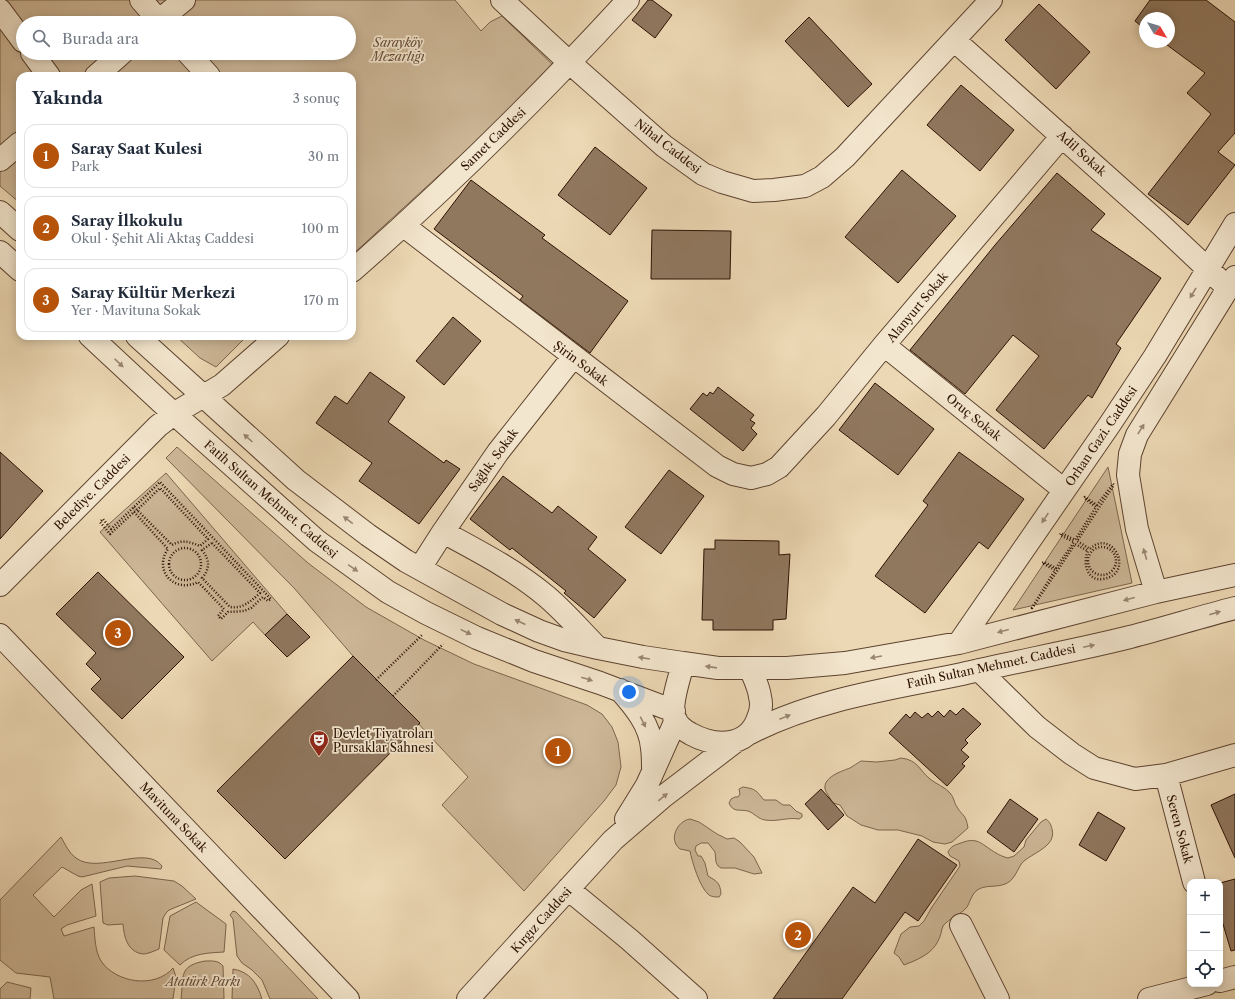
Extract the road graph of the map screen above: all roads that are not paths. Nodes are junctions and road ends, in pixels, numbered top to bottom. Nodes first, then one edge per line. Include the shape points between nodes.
1 (141, 0) edge
2 (184, 0) edge
3 (502, 0) edge
4 (628, 0) edge
5 (991, 0) edge
6 (0, 10) edge
7 (154, 16) edge
8 (166, 16) edge
9 (16, 32) edge
10 (954, 40) junction
11 (37, 60) edge
12 (114, 60) edge
13 (194, 60) edge
14 (570, 63) junction
15 (46, 72) edge
16 (101, 72) edge
17 (205, 72) edge
18 (1062, 136) junction
19 (16, 146) edge
20 (0, 160) edge
21 (0, 212) edge
22 (1235, 224) edge
23 (16, 226) edge
24 (404, 226) junction
25 (0, 252) edge
26 (16, 266) edge
27 (356, 268) edge
28 (1208, 268) junction
29 (1232, 282) edge
30 (96, 340) edge
31 (140, 340) edge
32 (273, 340) edge
33 (254, 342) dead end
34 (884, 345) junction
35 (573, 357) junction
36 (192, 402) junction
37 (767, 474) joint
38 (1064, 490) junction
39 (443, 532) junction
40 (420, 568) junction
41 (1235, 575) edge
42 (0, 585) edge
43 (1156, 592) junction
44 (1235, 608) edge
45 (0, 635) edge
46 (959, 643) junction
47 (598, 648) junction
48 (683, 663) junction
49 (750, 668) junction
50 (979, 670) junction
51 (620, 690) junction
52 (675, 715) junction
53 (743, 737) junction
54 (1235, 756) edge
55 (653, 772) junction
56 (1166, 775) junction
57 (613, 840) junction
58 (1193, 879) edge
59 (568, 889) junction
60 (961, 925) dead end
61 (1235, 977) edge
62 (1223, 980) edge
63 (1195, 987) edge
64 (348, 999) edge
65 (468, 999) edge
66 (696, 999) edge
67 (998, 999) edge
68 (1149, 999) edge

1 - 7 street
2 - 8 street
3 - 14 street, Nihal Caddesi
4 - 14 street, Samet Caddesi
5 - 10 street, Nihal Caddesi
6 - 9 street
10 - 14 street, Nihal Caddesi via 845,157 822,177 805,186 774,190 753,191 703,174 664,146
10 - 18 street, Adil Sokak
11 - 15 street
12 - 16 street
13 - 17 street
14 - 24 street, Samet Caddesi
18 - 28 street, Adil Sokak
18 - 34 street, Alanyurt Sokak
19 - 20 street
21 - 23 street
22 - 28 street, Orhan Gazi. Caddesi
24 - 27 street, Samet Caddesi
24 - 35 street, Şirin Sokak
25 - 26 street
28 - 29 street, Adil Sokak
28 -> 38 street, Orhan Gazi. Caddesi via 1130,393
43 -> 29 street via 1137,529 1128,475 1130,454 1137,435
30 -> 36 street, Fatih Sultan Mehmet. Caddesi
31 - 36 street, Fatih Sultan Mehmet. Caddesi
32 - 36 street via 222,385
33 - 36 street
34 - 37 street, Alanyurt Sokak via 826,416 779,466
34 - 38 street, Oruç Sokak
35 - 37 street, Şirin Sokak via 717,466 733,474 751,478
35 - 39 street, Sağlık. Sokak via 498,452
40 -> 36 street, Fatih Sultan Mehmet. Caddesi via 368,535 296,480 245,436
36 - 42 street, Belediye. Caddesi via 158,426
36 -> 51 street, Fatih Sultan Mehmet. Caddesi via 317,541 388,592 448,624 534,661
38 -> 46 street, Orhan Gazi. Caddesi
39 - 40 street, Sağlık. Sokak
39 - 47 street via 525,580 547,597
47 -> 40 street, Fatih Sultan Mehmet. Caddesi via 539,631 502,614
41 - 43 street, Fatih Sultan Mehmet. Caddesi
43 -> 46 street, Fatih Sultan Mehmet. Caddesi
50 -> 44 street, Fatih Sultan Mehmet. Caddesi via 1130,637
45 - 64 street, Mavituna Sokak
46 -> 49 street, Fatih Sultan Mehmet. Caddesi via 845,663
48 -> 47 street, Fatih Sultan Mehmet. Caddesi via 643,658
49 -> 48 street, Fatih Sultan Mehmet. Caddesi via 718,668
48 - 52 street via 676,692
49 - 53 street via 761,698 761,711 757,722
53 -> 50 street, Fatih Sultan Mehmet. Caddesi via 789,715 831,702
50 - 56 street via 1037,727 1094,768 1136,779
51 - 52 street, Fatih Sultan Mehmet. Caddesi
51 -> 55 street via 644,722 652,748
52 - 53 street, Fatih Sultan Mehmet. Caddesi via 685,730 703,740 720,743
52 - 55 street, Kırgız Caddesi
57 -> 53 street, Kırgız Caddesi via 664,796
54 - 56 street
55 - 57 street, Kırgız Caddesi via 640,799
56 - 58 street, Seren Sokak
57 - 59 street, Kırgız Caddesi
59 - 65 street, Kırgız Caddesi
59 - 66 street
60 - 67 street
61 - 62 street
63 - 68 street

